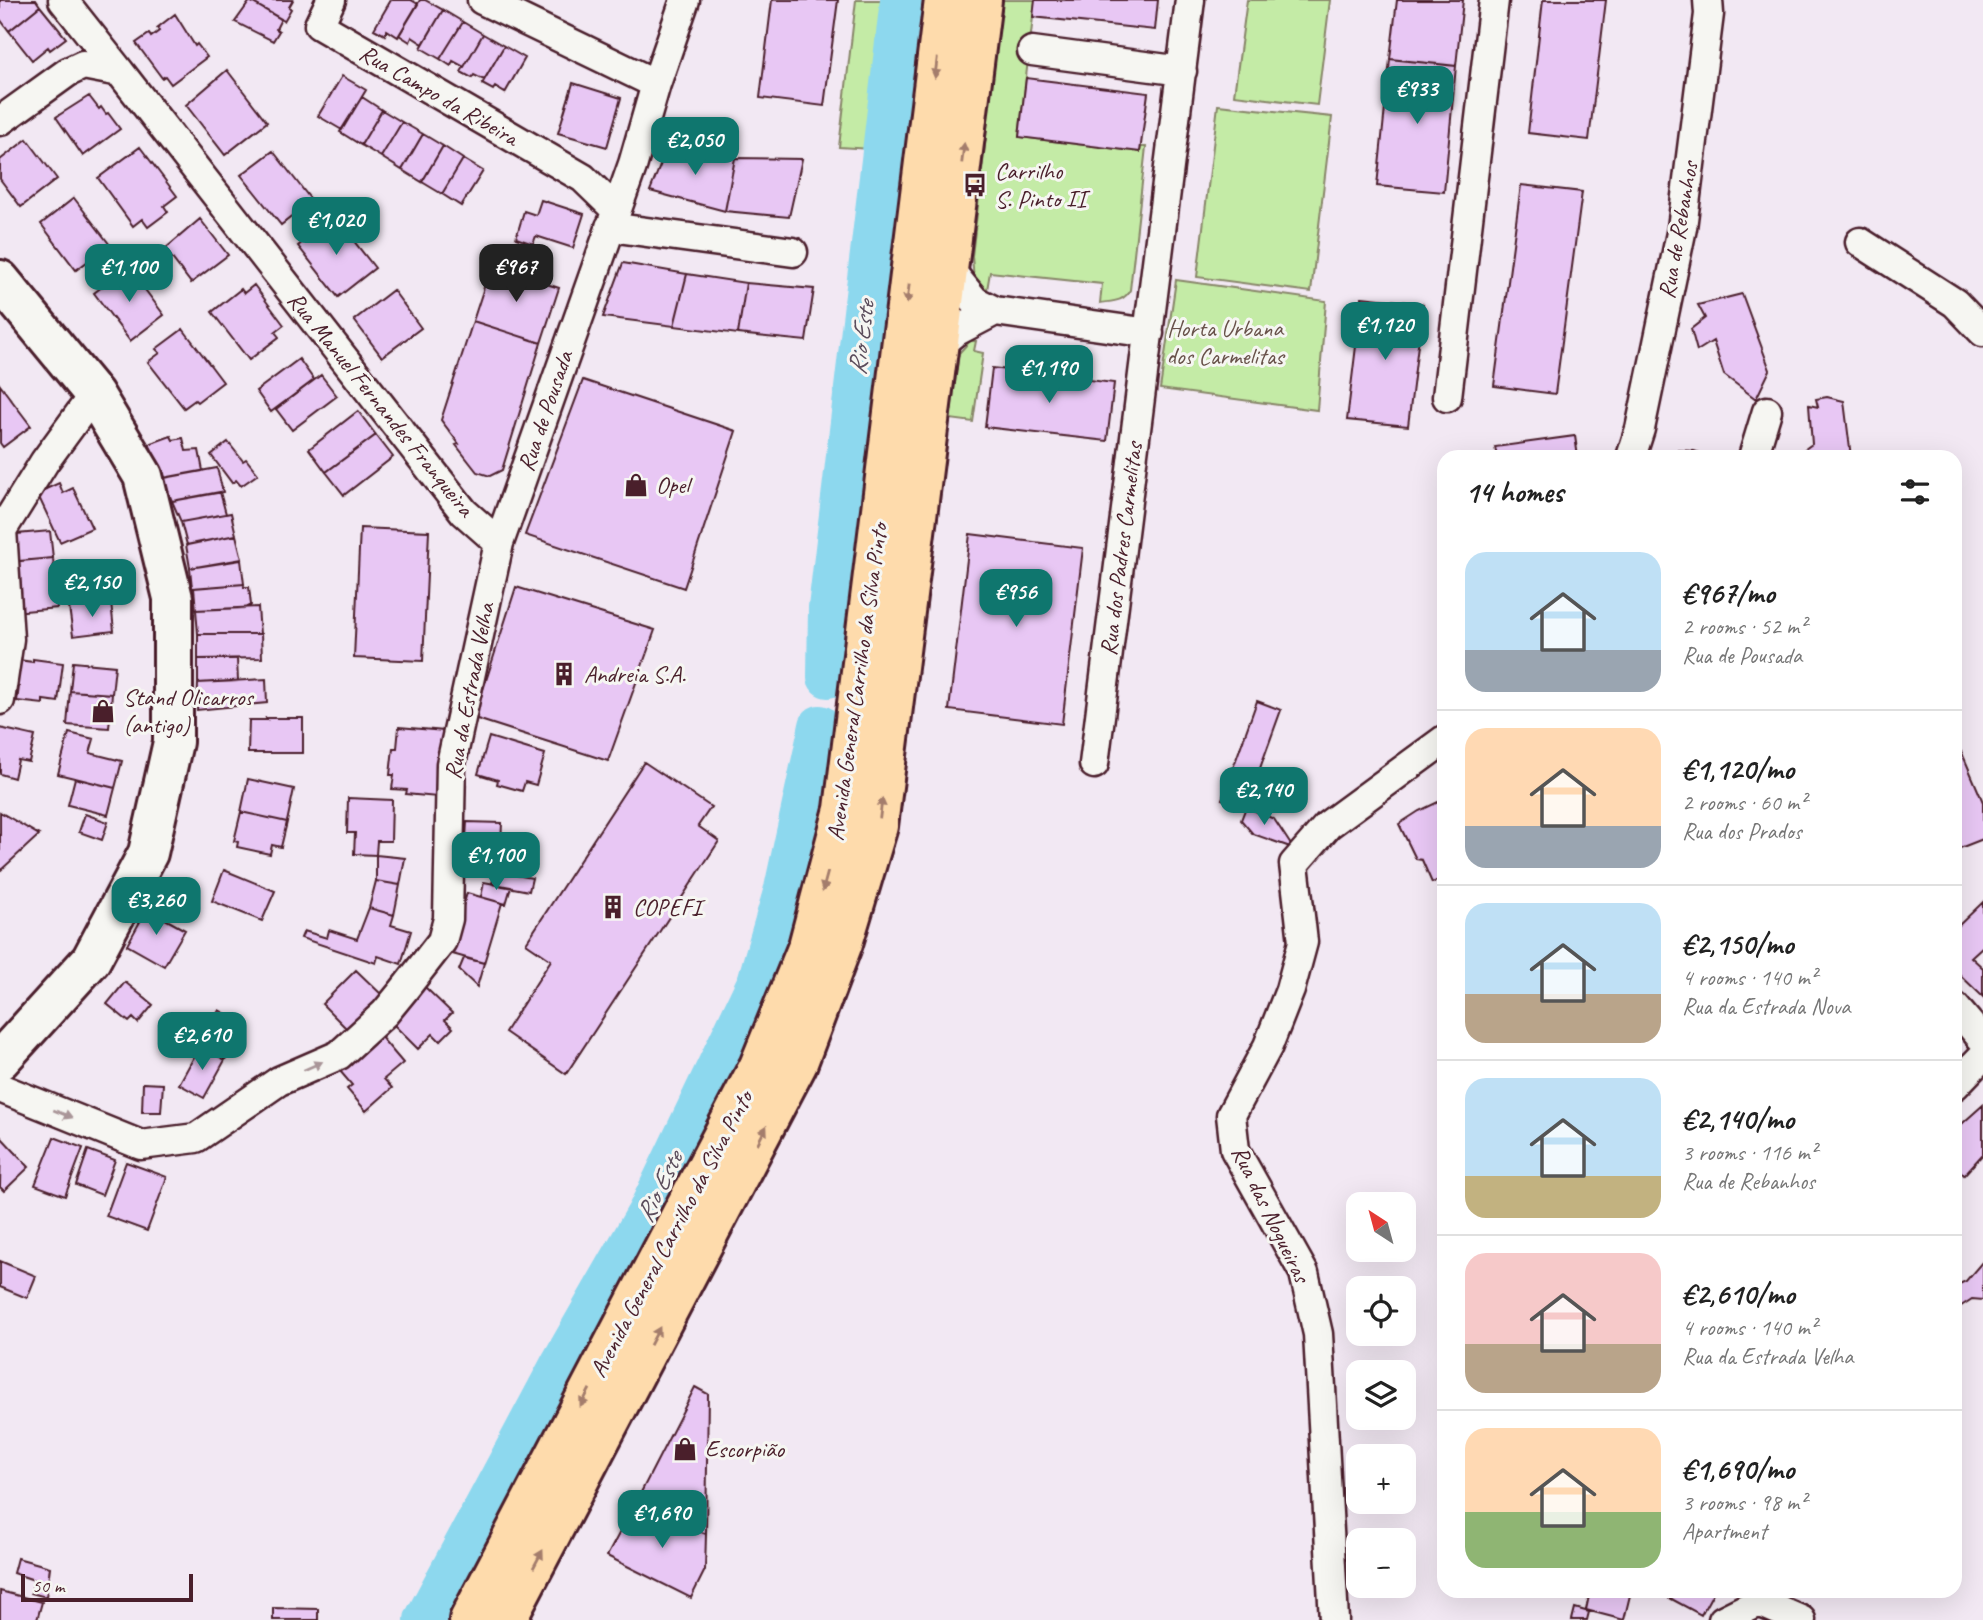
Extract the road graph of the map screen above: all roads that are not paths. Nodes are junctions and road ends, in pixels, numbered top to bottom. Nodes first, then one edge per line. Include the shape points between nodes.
1 (63, 0) edge
2 (331, 0) edge
3 (482, 0) edge
4 (685, 0) edge
5 (944, 0) edge
6 (982, 0) edge
7 (1190, 0) edge
8 (1494, 0) edge
9 (1709, 0) edge
10 (1032, 51) dead end
11 (1182, 71) junction
12 (120, 72) junction
13 (656, 84) junction
14 (0, 121) edge
15 (633, 164) junction
16 (583, 178) junction
17 (613, 218) junction
18 (1860, 242) dead end
19 (793, 252) dead end
20 (949, 269) junction
21 (0, 280) edge
22 (995, 312) junction
23 (1983, 332) edge
24 (1149, 333) junction
25 (939, 345) junction
26 (94, 394) junction
27 (1447, 397) dead end
28 (1768, 411) dead end
29 (1633, 450) edge
30 (1755, 450) edge
31 (499, 543) junction
32 (0, 700) edge
33 (1437, 745) edge
34 (1094, 764) dead end
35 (1962, 1015) edge
36 (1983, 1040) edge
37 (1983, 1056) edge
38 (0, 1060) edge
39 (1962, 1078) edge
40 (0, 1088) edge
41 (469, 1620) edge
42 (506, 1620) edge
43 (1334, 1620) edge
44 (1723, 1620) edge
45 (1801, 1620) edge

1 - 12 street, Rua Manuel Fernandes Franqueira
2 - 16 street, Rua Campo da Ribeira via 320,25
3 - 13 street
4 - 13 street, Rua de Pousada
5 -> 41 main road, Avenida General Carrilho da Silva Pinto via 844,808 808,946 759,1066
20 -> 6 main road, Avenida General Carrilho da Silva Pinto
7 - 11 street, Rua dos Padres Carmelitas
8 - 27 street
9 - 29 street, Rua de Rebanhos via 1682,228
10 - 11 street
11 - 24 street, Rua dos Padres Carmelitas
12 - 14 street via 83,65
12 - 31 street, Rua Manuel Fernandes Franqueira via 464,512
13 - 15 street, Rua de Pousada
15 - 16 street
15 - 17 street, Rua de Pousada
16 - 17 street, Rua Campo da Ribeira
17 - 19 street
17 - 31 street, Rua de Pousada
18 - 23 street via 1955,303
20 - 22 street via 975,301
20 - 25 main road, Avenida General Carrilho da Silva Pinto
21 - 26 main road
22 - 24 street
22 - 25 street via 964,326
24 - 34 street, Rua dos Padres Carmelitas
42 -> 25 main road, Avenida General Carrilho da Silva Pinto via 797,1065 843,943 878,825
26 - 32 street via 2,530 9,639
26 - 38 main road via 143,476 173,598 173,743 148,853 91,960
28 - 30 street
40 -> 31 street, Rua da Estrada Velha via 141,1145 196,1138 279,1081 339,1055 385,1013 442,941 448,919 451,764
33 - 43 street, Rua das Nogueiras via 1328,825 1294,864 1303,942 1268,1046 1231,1115 1236,1150 1304,1273 1318,1334
35 - 36 street
37 - 39 street
44 - 45 street via 1759,1602

